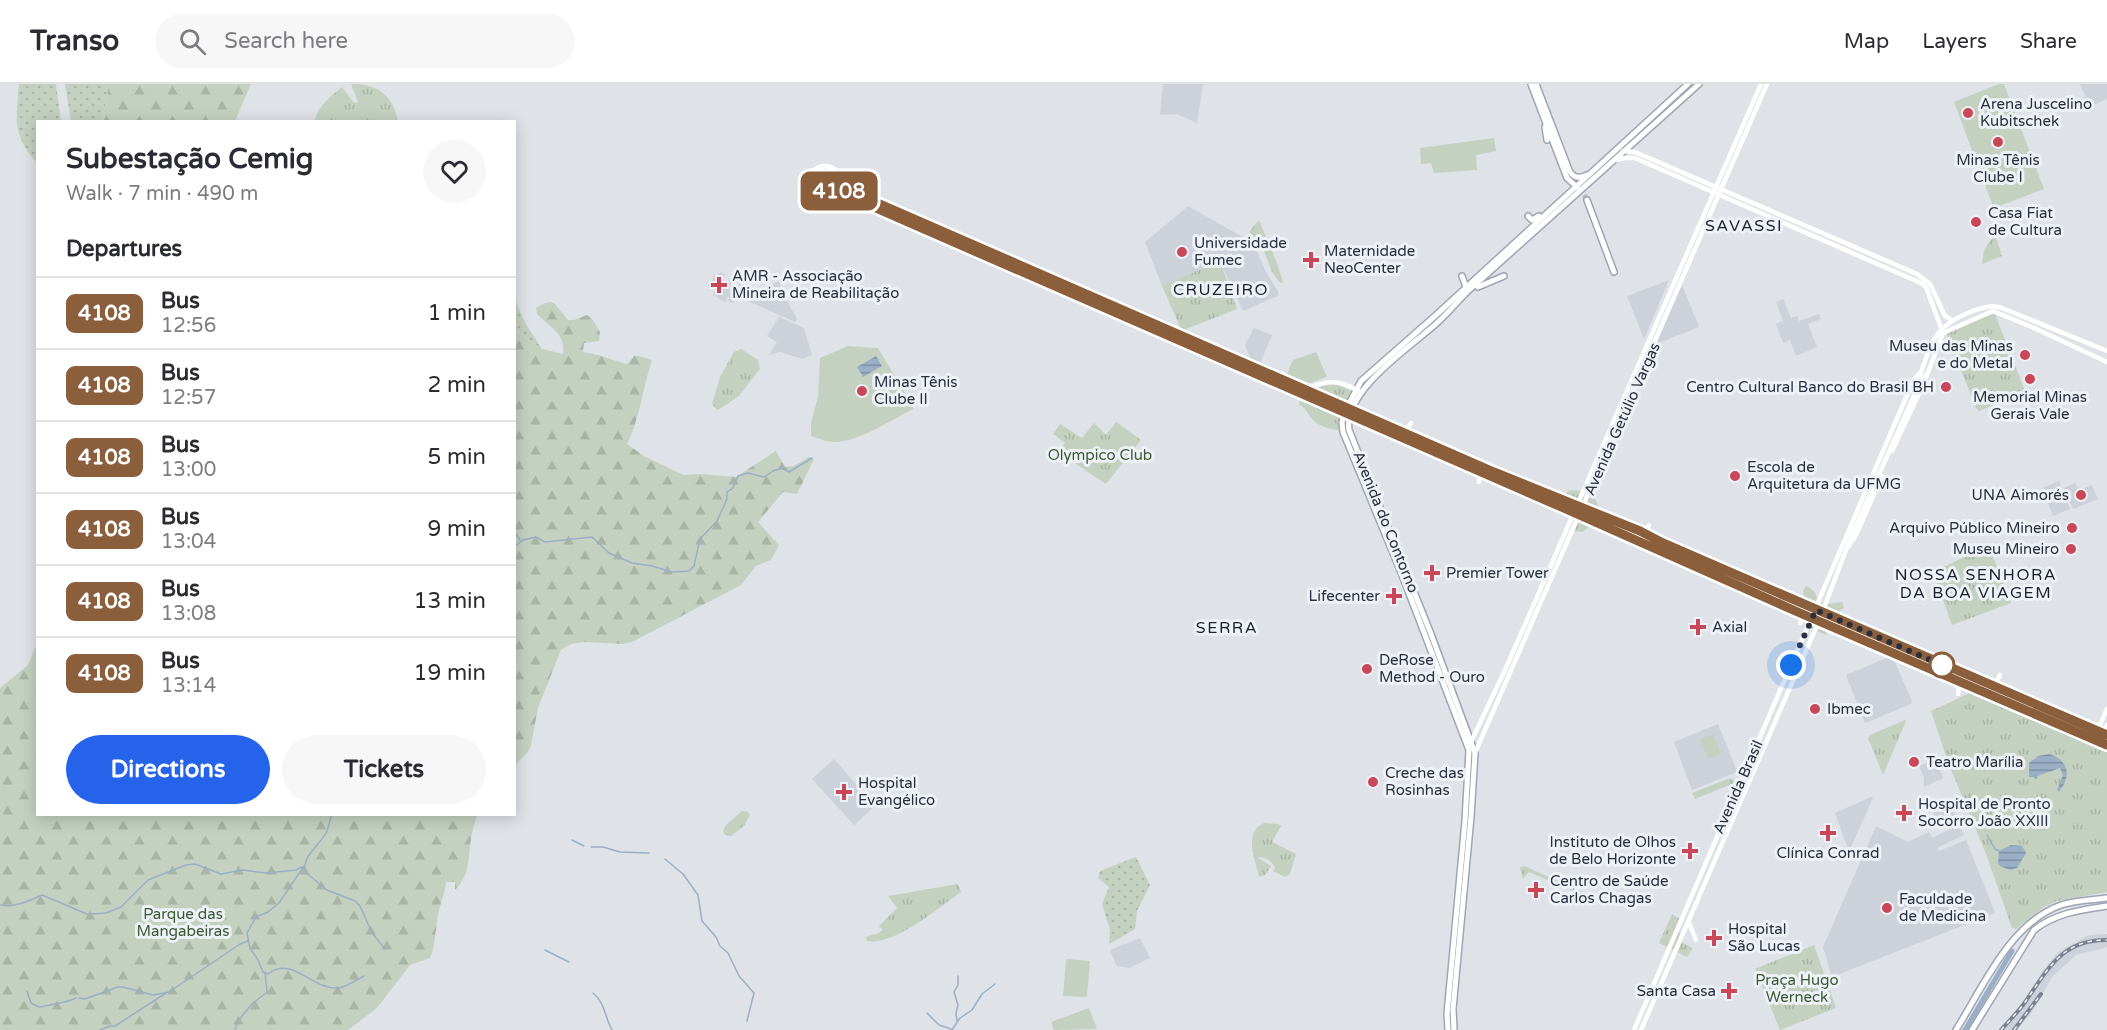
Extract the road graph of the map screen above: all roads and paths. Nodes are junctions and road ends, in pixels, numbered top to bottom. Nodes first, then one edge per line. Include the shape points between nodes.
1 (1530, 84) edge
2 (1536, 84) edge
3 (1688, 84) edge
4 (1699, 84) edge
5 (1761, 84) edge
6 (1767, 84) edge
7 (1542, 97) junction
8 (1750, 108) junction
9 (1756, 111) junction
10 (1544, 117) junction
11 (1750, 120) junction
12 (1757, 125) dead end
13 (1627, 130) dead end
14 (1639, 130) junction
15 (1547, 140) dead end
16 (1623, 151) junction
17 (1612, 154) junction
18 (1611, 163) junction
19 (1572, 171) tunnel mouth
20 (1589, 175) junction
21 (1587, 184) junction
22 (1576, 186) junction
23 (840, 190) junction
24 (1717, 191) junction
25 (1587, 200) tunnel mouth
26 (1546, 213) junction
27 (1792, 215) dead end
28 (1528, 216) dead end
29 (1786, 218) junction
30 (1536, 230) junction
31 (1888, 269) junction
32 (1614, 272) dead end
33 (1883, 275) dead end
34 (1462, 276) dead end
35 (1504, 276) dead end
36 (1923, 281) junction
37 (1069, 290) junction
38 (1467, 290) junction
39 (1952, 320) junction
40 (1942, 330) junction
41 (2107, 351) edge
42 (2107, 362) edge
43 (1923, 374) junction
44 (1295, 390) junction
45 (1305, 390) junction
46 (1359, 390) junction
47 (1348, 411) junction
48 (1411, 423) dead end
49 (1404, 433) junction
50 (1480, 472) junction
51 (1479, 482) dead end
52 (1580, 507) junction
53 (1577, 514) junction
54 (1649, 525) dead end
55 (1640, 531) junction
56 (1850, 543) junction
57 (1816, 610) junction
58 (1800, 613) junction
59 (1822, 613) junction
60 (1812, 618) junction
61 (1819, 621) junction
62 (1800, 623) dead end
63 (1514, 664) junction
64 (1506, 669) junction
65 (2000, 675) dead end
66 (1952, 679) junction
67 (1974, 679) junction
68 (1507, 681) junction
69 (1500, 683) junction
70 (1973, 687) junction
71 (1999, 690) junction
72 (1958, 694) dead end
73 (2016, 697) junction
74 (1774, 699) junction
75 (1784, 700) junction
76 (2107, 709) edge
77 (2107, 725) edge
78 (2097, 732) junction
79 (2105, 735) edge
80 (2094, 740) junction
81 (2100, 742) junction
82 (1470, 744) junction
83 (2107, 745) edge
84 (1475, 753) junction
85 (1732, 785) dead end
86 (1737, 791) junction
87 (1464, 825) junction
88 (1468, 847) junction
89 (2107, 898) edge
90 (2107, 906) edge
91 (1689, 922) junction
92 (2030, 934) junction
93 (2015, 937) junction
94 (1696, 940) dead end
95 (2007, 947) junction
96 (2018, 954) junction
97 (1448, 1030) edge
98 (1454, 1030) edge
99 (1634, 1030) edge
100 (1641, 1030) edge
101 (1956, 1030) edge
102 (1972, 1030) edge

1 - 10 main road
2 - 7 main road
3 - 14 main road
4 - 16 main road
5 - 8 main road, Avenida Getúlio Vargas
6 - 9 main road, Avenida Getúlio Vargas
7 - 19 main road
7 - 20 main road via 1571,174 1577,178
8 - 9 main road
8 - 11 main road, Avenida Getúlio Vargas
9 - 11 main road, Avenida Getúlio Vargas
10 - 15 main road
10 - 22 main road via 1567,178
11 - 12 main road
11 - 24 main road, Avenida Getúlio Vargas
13 - 14 main road
14 - 17 main road
16 - 17 main road
16 - 18 main road
16 - 24 main road via 1635,152
17 - 20 main road
18 - 21 main road
18 - 24 main road via 1635,158
20 - 22 main road
21 - 22 main road
21 - 30 main road
22 - 26 main road
23 - 23 main road via 840,175 830,167 820,167 809,177 810,190 817,197 827,199
23 - 37 main road
24 - 29 main road
24 - 31 main road
24 - 52 main road, Avenida Getúlio Vargas
24 - 52 main road, Avenida Getúlio Vargas via 1645,343
25 - 32 main road
26 - 28 main road via 1532,220
26 - 30 main road
26 - 38 main road
27 - 29 main road
29 - 36 main road
30 - 38 main road
31 - 33 main road
31 - 36 main road
34 - 38 main road
35 - 38 main road
36 - 39 main road via 1930,284 1945,316
36 - 40 main road
37 - 44 main road
37 - 45 main road via 1176,331
38 - 46 main road via 1369,374
39 - 40 main road
39 - 41 main road via 1994,305
40 - 42 main road via 1998,313
40 - 43 main road, Avenida Brasil
43 - 56 main road, Avenida Brasil
43 - 56 main road, Avenida Brasil via 1922,389
43 - 56 main road, Avenida Brasil via 1914,379
44 - 45 main road
44 - 47 main road
45 - 46 main road via 1332,381
45 - 47 main road
46 - 47 main road
47 - 49 main road
47 - 50 main road
47 - 82 main road, Avenida do Contorno via 1342,423 1343,432 1444,689
48 - 49 main road
49 - 52 main road
50 - 51 main road
50 - 53 main road
52 - 53 main road, Avenida Getúlio Vargas
52 - 55 main road
53 - 58 main road
53 - 63 main road, Avenida Getúlio Vargas
53 - 64 main road, Avenida Getúlio Vargas
54 - 55 main road
55 - 57 main road
56 - 57 main road, Avenida Brasil
56 - 59 main road, Avenida Brasil
57 - 59 main road
57 - 60 main road, Avenida Brasil
58 - 60 main road
58 - 62 main road
59 - 61 main road, Avenida Brasil
59 - 67 main road
60 - 61 main road
60 - 74 main road, Avenida Brasil
61 - 66 main road
61 - 75 main road, Avenida Brasil
63 - 64 main road
63 - 68 main road, Avenida Getúlio Vargas
64 - 69 main road, Avenida Getúlio Vargas
65 - 71 main road via 1996,682
66 - 70 main road
66 - 72 main road via 1959,688
67 - 70 main road
67 - 71 main road
68 - 69 main road
68 - 84 main road, Avenida Getúlio Vargas
69 - 82 main road, Avenida Getúlio Vargas
70 - 73 main road
70 - 80 main road
71 - 73 main road
73 - 78 main road
74 - 75 main road
74 - 86 main road, Avenida Brasil
75 - 91 main road, Avenida Brasil
76 - 78 main road
77 - 79 main road
78 - 79 main road
78 - 80 main road
79 - 81 main road
80 - 81 main road
81 - 83 main road
82 - 84 main road, Avenida do Contorno
82 - 87 main road, Avenida do Contorno
84 - 88 main road, Avenida do Contorno
85 - 86 main road
86 - 99 main road, Avenida Brasil
87 - 88 main road via 1464,843
87 - 97 main road, Avenida do Contorno
88 - 98 main road, Avenida do Contorno
89 - 93 main road via 2060,905
90 - 92 main road via 2060,915
91 - 94 main road
91 - 100 main road, Avenida Brasil
92 - 93 main road via 2023,939
92 - 96 main road
93 - 95 main road
95 - 96 main road via 2015,947
95 - 101 main road
96 - 102 main road

